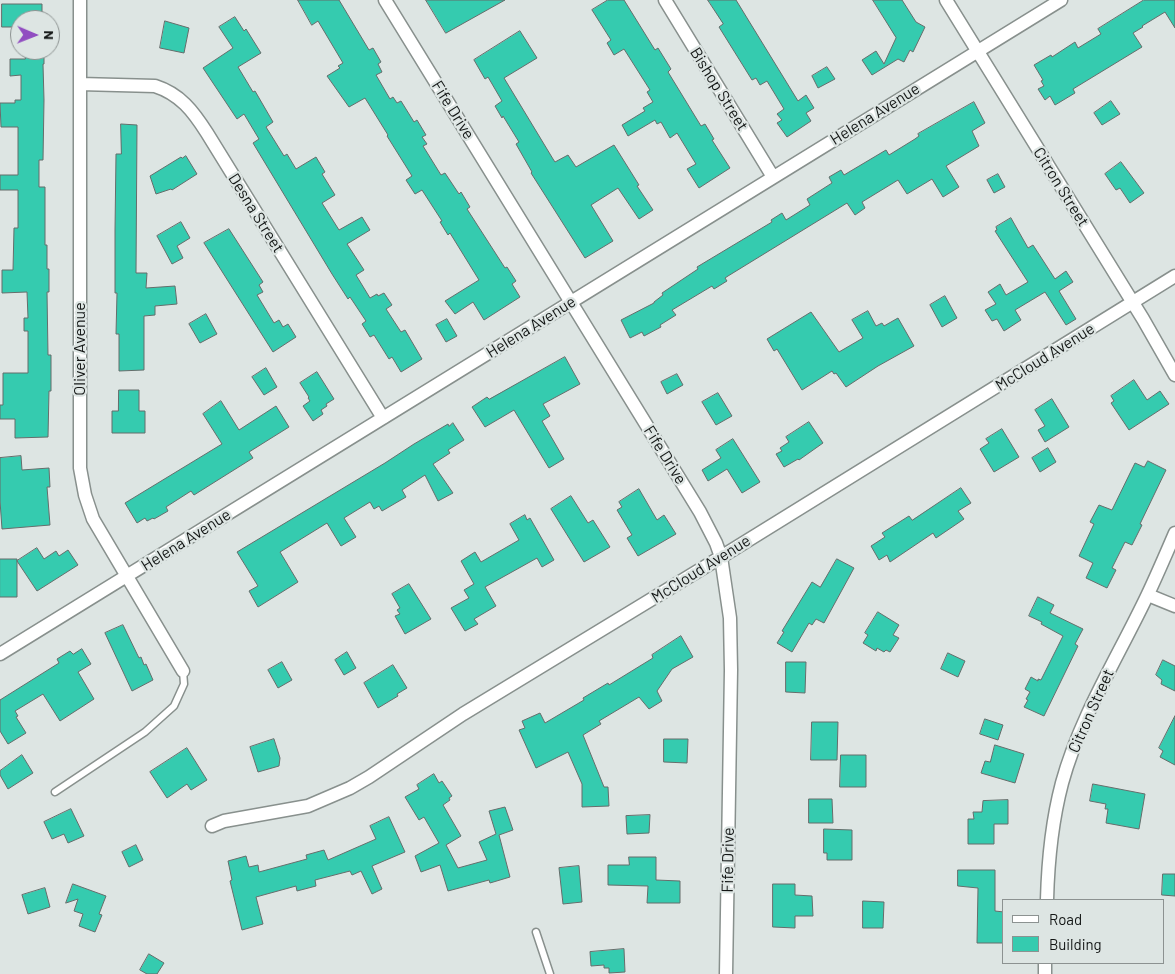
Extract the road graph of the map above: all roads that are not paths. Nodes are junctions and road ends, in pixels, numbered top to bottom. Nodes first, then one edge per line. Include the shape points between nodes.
1 (80, 0) edge
2 (385, 0) edge
3 (665, 0) edge
4 (946, 0) edge
5 (1061, 0) edge
6 (977, 51) junction
7 (80, 84) junction
8 (773, 178) junction
9 (1175, 276) edge
10 (571, 302) junction
11 (1133, 303) junction
12 (1175, 374) edge
13 (383, 418) junction
14 (1175, 533) edge
15 (721, 557) junction
16 (126, 576) junction
17 (1148, 595) junction
18 (1175, 606) edge
19 (0, 654) edge
20 (183, 671) joint
21 (55, 792) dead end
22 (212, 826) dead end
23 (1047, 899) edge
24 (536, 932) dead end
25 (550, 974) edge
26 (726, 974) edge

1 - 7 street, Oliver Avenue
2 - 10 street, Fife Drive
3 - 8 street, Bishop Street
4 - 6 street, Citron Street
5 - 6 street, Helena Avenue
6 - 8 street, Helena Avenue
6 - 11 street, Citron Street
7 - 13 street, Desna Street via 154,86 178,96 188,106
7 - 16 street, Oliver Avenue via 80,468 93,519
8 - 10 street, Helena Avenue
9 - 11 street, McCloud Avenue
10 - 13 street, Helena Avenue
10 - 15 street, Fife Drive via 710,529
11 - 12 street, Citron Street
11 - 15 street, McCloud Avenue
13 - 16 street, Helena Avenue
14 - 17 street, Citron Street
15 - 22 street, McCloud Avenue via 463,714 350,788 308,806
15 - 26 street, Fife Drive via 730,618 731,670
16 - 19 street, Helena Avenue
16 - 20 street, Oliver Avenue
17 - 18 street
17 - 23 street, Citron Street via 1086,717 1070,758 1054,822
20 - 21 lane via 184,684 174,706 145,732
24 - 25 lane

